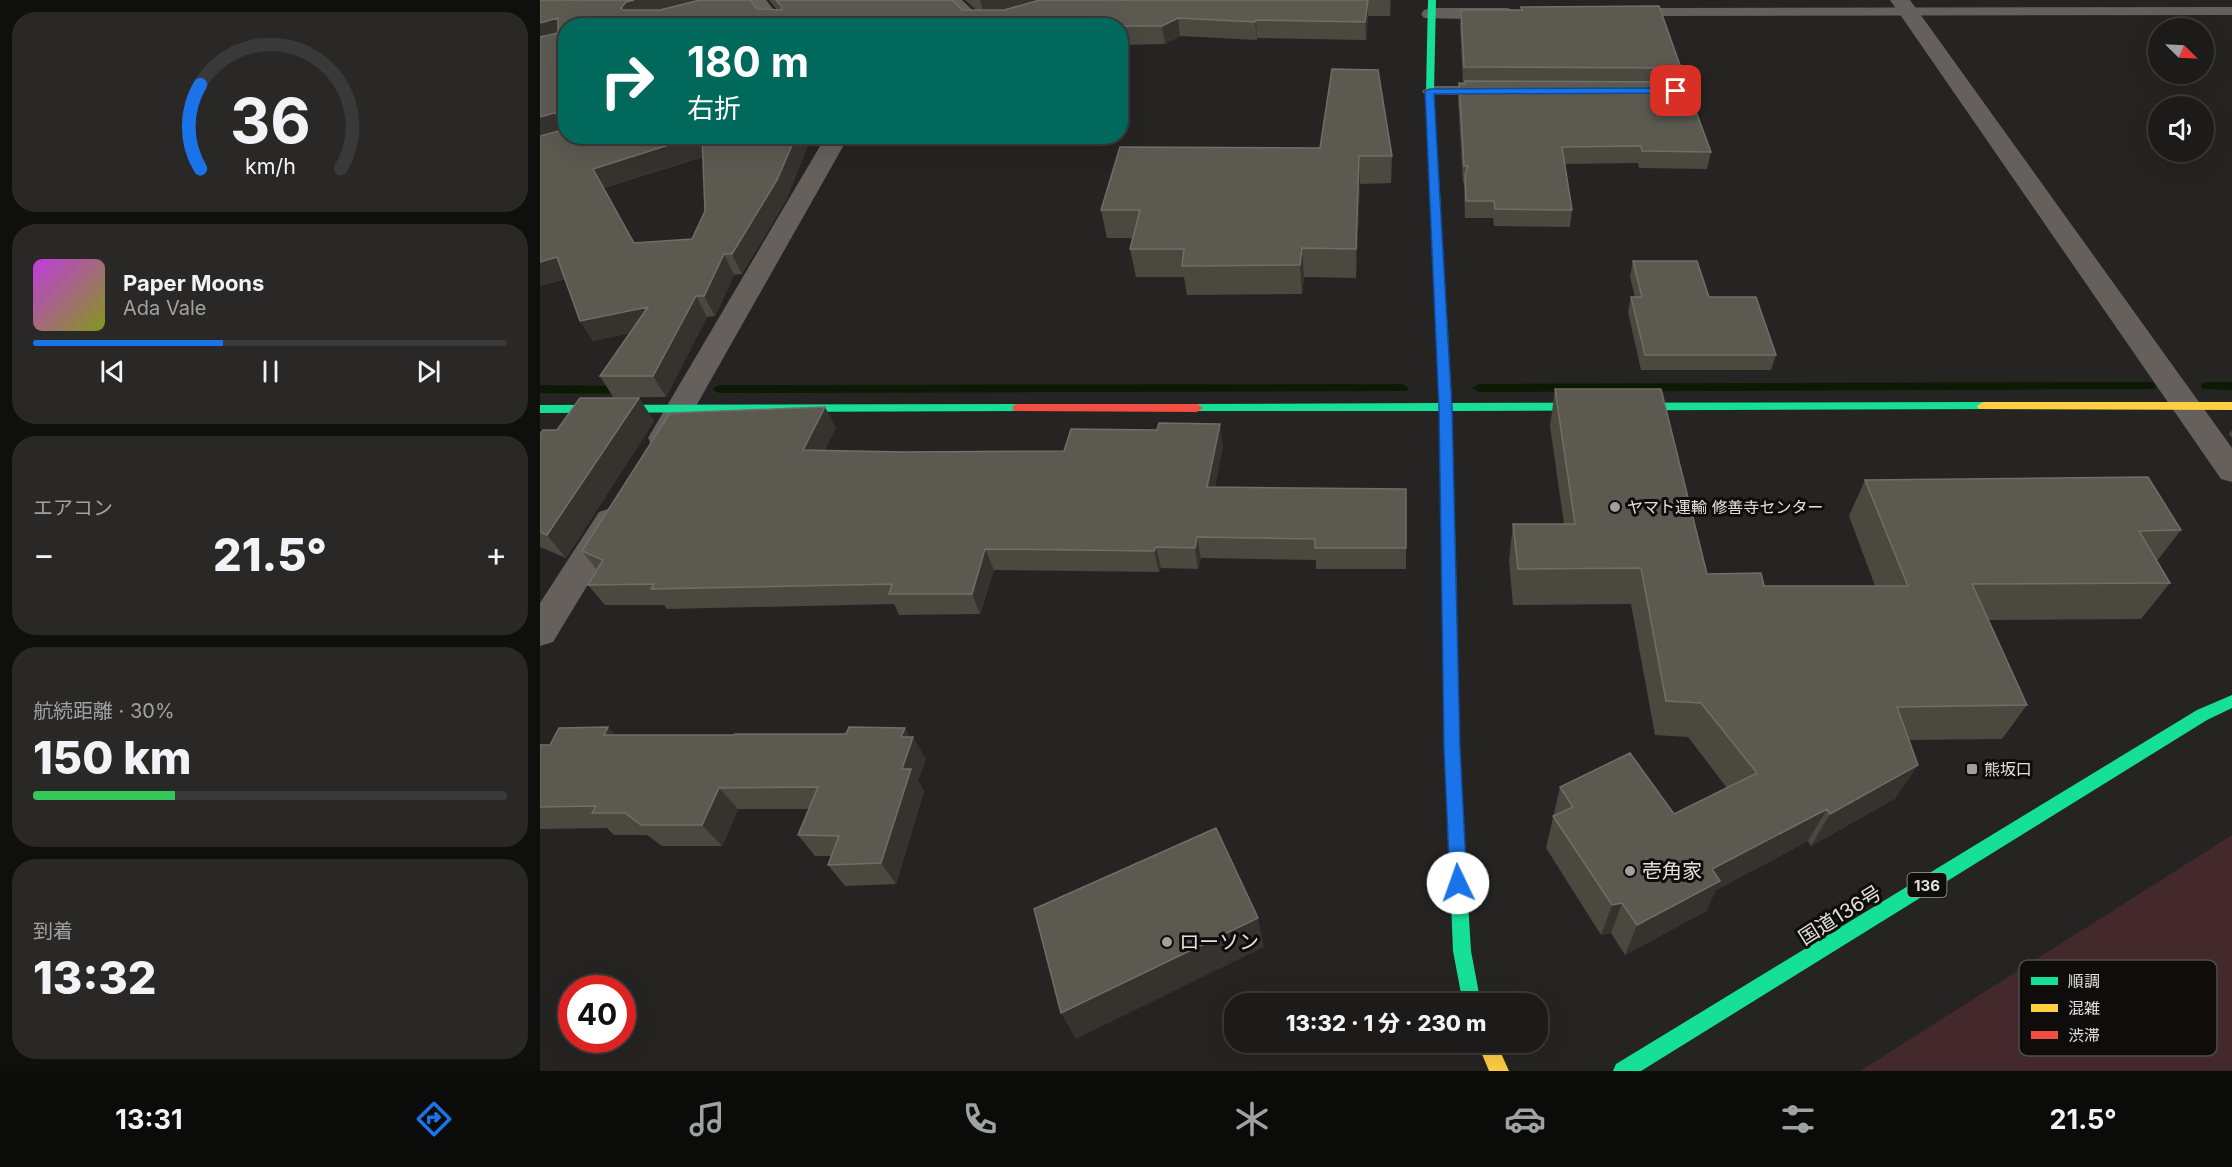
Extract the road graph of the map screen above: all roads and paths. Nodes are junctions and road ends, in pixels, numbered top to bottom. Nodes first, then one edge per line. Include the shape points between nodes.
1 (756, 0) edge
2 (951, 0) edge
3 (1904, 6) edge
4 (1431, 7) edge
5 (2232, 11) edge
6 (1633, 12) edge
7 (1656, 12) joint
8 (1526, 13) edge
9 (771, 18) edge
10 (976, 18) edge
11 (1430, 91) junction
12 (1500, 91) edge
13 (833, 144) edge
14 (2187, 406) junction
15 (2232, 406) edge
16 (681, 408) junction
17 (540, 409) edge
18 (1446, 409) junction
19 (645, 466) edge
20 (2232, 471) edge
21 (626, 496) edge
22 (540, 632) edge
23 (2232, 701) edge
24 (1470, 993) edge
25 (1491, 1053) edge
26 (1499, 1071) edge
27 (1623, 1071) edge

1 - 9 street
2 - 10 street
3 - 5 lane
3 - 7 lane
3 - 14 street
4 - 8 street
4 - 11 main road
6 - 7 street
11 - 12 lane
11 - 18 main road
13 - 16 street
14 - 15 main road
14 - 18 main road
14 - 20 street
16 - 17 main road
16 - 18 main road
16 - 19 street
18 - 24 main road via 1454,795 1462,951
21 - 22 street
23 - 27 main road, 国道136号 / 136 via 2202,715
25 - 26 main road

